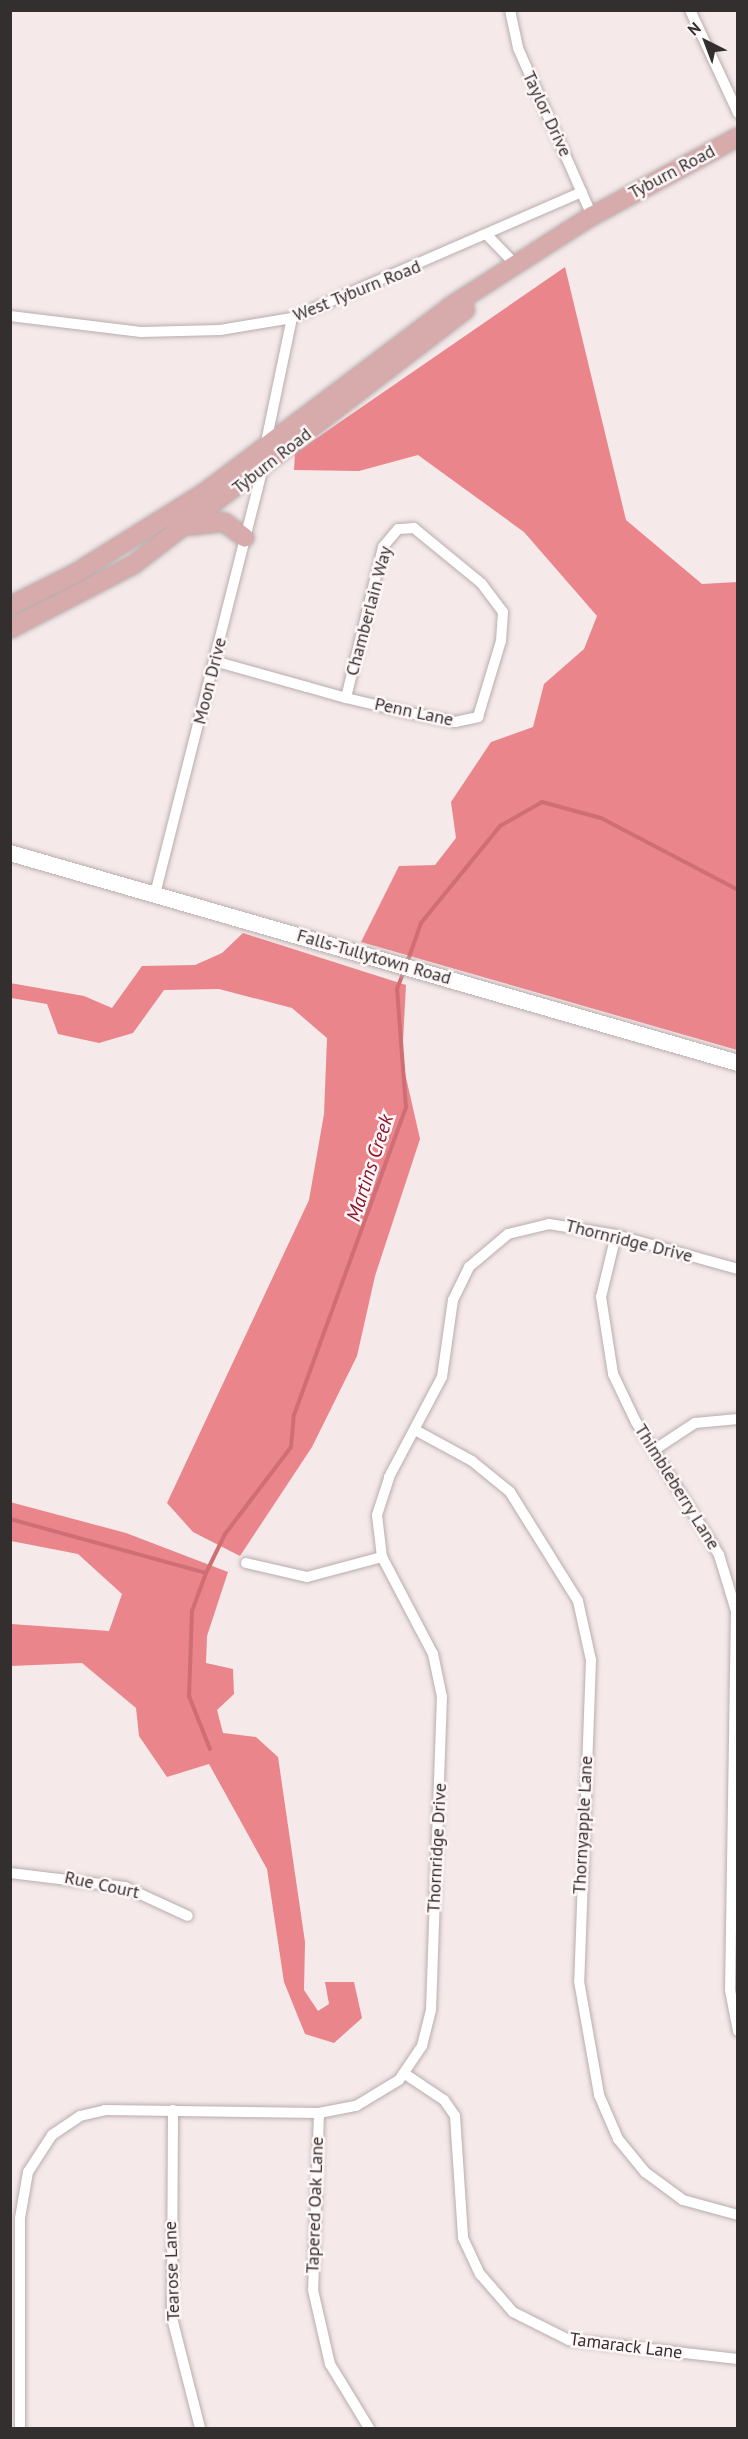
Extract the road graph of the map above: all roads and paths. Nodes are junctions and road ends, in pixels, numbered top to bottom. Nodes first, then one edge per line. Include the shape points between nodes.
1 (510, 10) edge
2 (690, 10) edge
3 (738, 113) edge
4 (738, 137) edge
5 (582, 192) junction
6 (592, 216) junction
7 (488, 236) junction
8 (516, 265) junction
9 (10, 316) edge
10 (292, 318) junction
11 (265, 447) junction
12 (263, 468) junction
13 (187, 527) junction
14 (398, 529) joint
15 (245, 538) junction
16 (10, 606) edge
17 (10, 629) edge
18 (214, 661) junction
19 (346, 698) junction
20 (10, 853) edge
21 (155, 894) junction
22 (738, 1063) edge
23 (616, 1235) junction
24 (738, 1269) edge
25 (738, 1419) edge
26 (417, 1431) junction
27 (654, 1450) junction
28 (382, 1557) junction
29 (246, 1563) dead end
30 (10, 1873) edge
31 (188, 1916) dead end
32 (738, 2031) edge
33 (405, 2074) junction
34 (173, 2110) junction
35 (319, 2113) junction
36 (738, 2215) edge
37 (15, 2245) edge
38 (738, 2359) edge
39 (20, 2428) edge
40 (200, 2428) edge
41 (369, 2428) edge

1 - 5 street, Taylor Drive via 518,48
2 - 3 street
4 - 6 main road, Tyburn Road
5 - 6 street, Taylor Drive
5 - 7 street, West Tyburn Road
6 - 8 main road, Tyburn Road
7 - 8 street
7 - 10 street, West Tyburn Road
8 - 11 main road, Tyburn Road via 402,340
8 - 12 main road, Tyburn Road
9 - 10 street, West Tyburn Road via 141,332 219,330
10 - 11 street
11 - 16 main road, Tyburn Road via 135,539
12 - 13 main road, Tyburn Road
12 - 15 street, Moon Drive
13 - 15 main road via 224,522
13 - 17 main road, Tyburn Road via 89,591
14 - 19 street, Chamberlain Way via 383,547
14 - 19 street, Penn Lane via 414,528 427,537 498,601 504,619 488,690 478,717 467,722
15 - 18 street, Moon Drive
18 - 19 street, Penn Lane
18 - 21 street, Moon Drive
20 - 21 street, Falls-Tullytown Road
21 - 22 street, Falls-Tullytown Road
23 - 24 street, Thornridge Drive
23 - 26 street, Thornridge Drive via 576,1226 534,1225 508,1234 482,1253 453,1300 442,1377
23 - 27 street, Thimbleberry Lane via 601,1297 605,1347 621,1393
25 - 27 street via 695,1423
26 - 28 street, Thornridge Drive via 380,1498 377,1525
26 - 36 street, Thornyapple Lane via 472,1461 510,1492 578,1601 591,1660 579,1981 599,2095 618,2139 645,2172 683,2200
27 - 32 street, Thimbleberry Lane via 719,1555 736,1611 730,1989
28 - 29 street via 307,1576
28 - 33 street, Thornridge Drive via 433,1654 443,1719 431,2010 422,2046
30 - 31 street, Rue Court via 94,1880 151,1897
33 - 35 street, Thornridge Drive via 375,2099
33 - 38 street, Tamarack Lane via 444,2100 455,2116 463,2238 480,2274 513,2312 569,2340
34 - 35 street, Thornridge Drive
34 - 37 street, Thornridge Drive via 92,2112 52,2135 28,2172
34 - 40 street, Tearose Lane via 172,2318
35 - 41 street, Tapered Oak Lane via 313,2290 330,2364
37 - 39 street, Thornridge Drive

